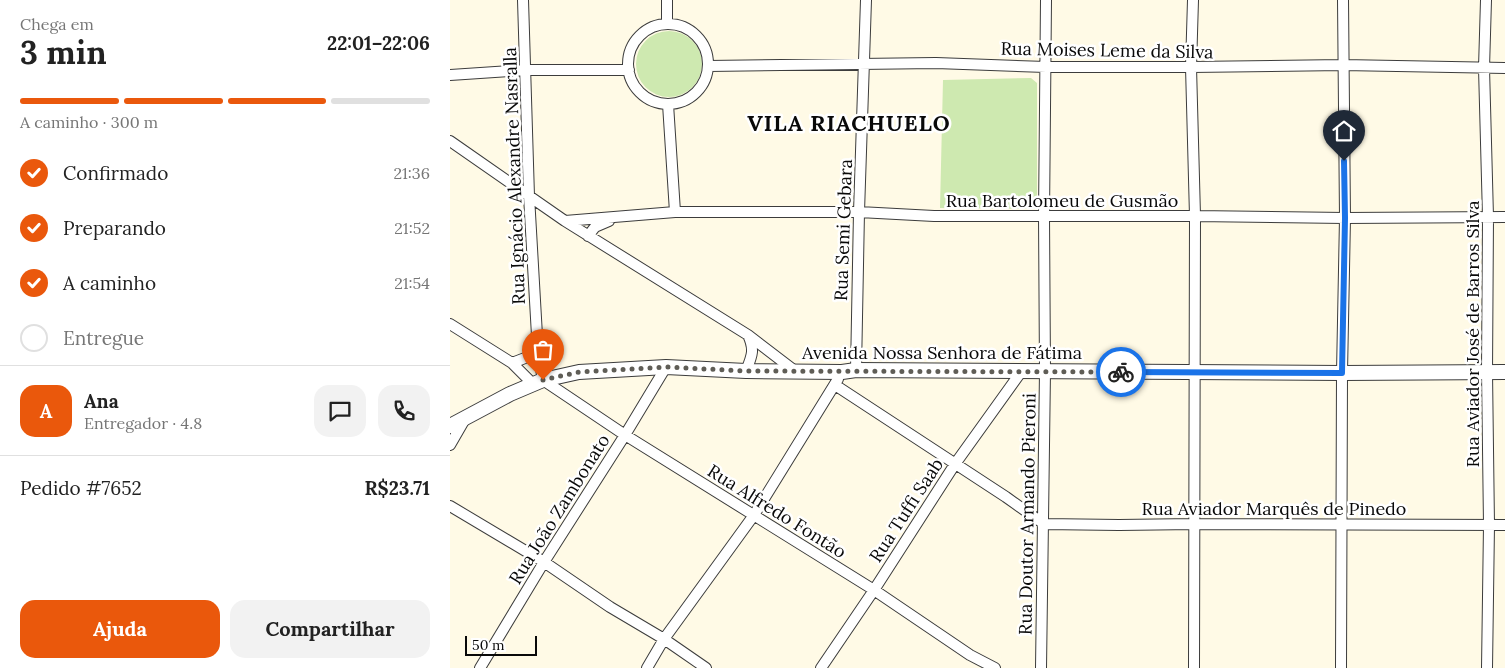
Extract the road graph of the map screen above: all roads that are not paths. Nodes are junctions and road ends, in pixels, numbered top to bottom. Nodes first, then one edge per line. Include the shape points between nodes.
1 (523, 0) edge
2 (667, 0) edge
3 (866, 0) edge
4 (1046, 0) edge
5 (1193, 0) edge
6 (1343, 0) edge
7 (1486, 0) edge
8 (667, 24) junction
9 (865, 64) junction
10 (1343, 65) junction
11 (708, 66) junction
12 (1046, 67) junction
13 (1191, 67) junction
14 (1484, 68) junction
15 (1505, 68) edge
16 (526, 70) junction
17 (629, 70) junction
18 (450, 75) edge
19 (668, 104) junction
20 (451, 144) edge
21 (529, 196) junction
22 (675, 212) junction
23 (859, 212) junction
24 (1044, 216) junction
25 (1195, 216) junction
26 (619, 217) junction
27 (1488, 217) junction
28 (1505, 217) edge
29 (1345, 218) junction
30 (564, 221) junction
31 (588, 236) junction
32 (450, 324) edge
33 (748, 335) junction
34 (538, 353) junction
35 (512, 363) junction
36 (666, 367) junction
37 (746, 371) junction
38 (795, 371) junction
39 (849, 371) junction
40 (1045, 371) junction
41 (1021, 372) junction
42 (1194, 372) junction
43 (1487, 372) junction
44 (1505, 372) edge
45 (1342, 373) junction
46 (538, 382) junction
47 (836, 385) junction
48 (465, 420) junction
49 (450, 426) edge
50 (625, 435) junction
51 (450, 444) edge
52 (956, 464) junction
53 (450, 506) edge
54 (754, 516) junction
55 (1044, 524) junction
56 (1194, 524) junction
57 (1342, 524) junction
58 (1505, 524) edge
59 (1489, 525) junction
60 (544, 562) junction
61 (874, 590) junction
62 (664, 639) junction
63 (480, 668) edge
64 (647, 668) edge
65 (706, 668) edge
66 (821, 668) edge
67 (994, 668) edge
68 (1041, 668) edge
69 (1194, 668) edge
70 (1341, 668) edge
71 (1487, 668) edge

1 - 16 street, Rua Ignácio Alexandre Nasralla
2 - 8 street
3 - 9 street, Rua Semi Gebara
4 - 12 street, Rua Doutor Armando Pieroni
5 - 13 street
6 - 10 street
7 - 14 street, Rua Aviador José de Barros Silva
8 - 11 street via 683,27 697,36 706,50
8 - 17 street via 651,28 638,39 630,54
9 - 11 street, Rua Moises Leme da Silva
9 - 12 street, Rua Moises Leme da Silva
9 - 23 street, Rua Semi Gebara
10 - 13 street, Rua Moises Leme da Silva
10 - 14 street, Rua Moises Leme da Silva
10 - 29 street
11 - 19 street via 707,75 698,90 685,100
12 - 13 street, Rua Moises Leme da Silva
12 - 24 street, Rua Doutor Armando Pieroni
13 - 25 street
14 - 15 street, Rua Moises Leme da Silva
14 - 27 street, Rua Aviador José de Barros Silva
16 - 17 street
16 - 18 street
16 - 21 street, Rua Ignácio Alexandre Nasralla
17 - 19 street via 634,85 645,96
19 - 22 street
20 - 21 street
21 - 30 street
21 - 34 street, Rua Ignácio Alexandre Nasralla
22 - 23 street, Rua Bartolomeu de Gusmão
22 - 26 street, Rua Bartolomeu de Gusmão
23 - 24 street, Rua Bartolomeu de Gusmão
23 - 39 street, Rua Semi Gebara
24 - 25 street, Rua Bartolomeu de Gusmão
24 - 40 street, Rua Doutor Armando Pieroni
25 - 29 street, Rua Bartolomeu de Gusmão
25 - 42 street
26 - 30 street, Rua Bartolomeu de Gusmão
26 - 31 street, Rua Bartolomeu de Gusmão via 598,225
27 - 28 street, Rua Bartolomeu de Gusmão
27 - 29 street, Rua Bartolomeu de Gusmão
27 - 43 street, Rua Aviador José de Barros Silva
29 - 45 street
30 - 31 street
31 - 33 street
32 - 35 street, Rua Alfredo Fontão
33 - 37 street via 753,346
33 - 38 street
34 - 35 street
34 - 46 street, Rua Ignácio Alexandre Nasralla
35 - 46 street, Rua Alfredo Fontão
36 - 37 street, Avenida Nossa Senhora de Fátima
36 - 46 street, Avenida Nossa Senhora de Fátima via 579,372
36 - 50 street, Rua João Zambonato
37 - 38 street, Avenida Nossa Senhora de Fátima
38 - 39 street, Avenida Nossa Senhora de Fátima
39 - 41 street, Avenida Nossa Senhora de Fátima
39 - 47 street
40 - 41 street, Avenida Nossa Senhora de Fátima
40 - 42 street, Avenida Nossa Senhora de Fátima
40 - 55 street, Rua Doutor Armando Pieroni
41 - 52 street, Rua Tuffi Saab
42 - 45 street, Avenida Nossa Senhora de Fátima
42 - 56 street
43 - 44 street, Avenida Nossa Senhora de Fátima
43 - 45 street, Avenida Nossa Senhora de Fátima
43 - 59 street, Rua Aviador José de Barros Silva
45 - 57 street
46 - 48 street, Avenida Nossa Senhora de Fátima
46 - 50 street, Rua Alfredo Fontão
47 - 52 street
47 - 54 street
48 - 49 street, Avenida Nossa Senhora de Fátima
48 - 51 street
50 - 54 street, Rua Alfredo Fontão
50 - 60 street, Rua João Zambonato
52 - 55 street
52 - 61 street, Rua Tuffi Saab
53 - 60 street
54 - 61 street, Rua Alfredo Fontão
54 - 62 street
55 - 56 street, Rua Aviador Marquês de Pinedo
55 - 68 street, Rua Doutor Armando Pieroni
56 - 57 street, Rua Aviador Marquês de Pinedo
56 - 69 street
57 - 59 street, Rua Aviador Marquês de Pinedo
57 - 70 street
58 - 59 street, Rua Aviador Marquês de Pinedo
59 - 71 street, Rua Aviador José de Barros Silva
60 - 62 street
60 - 63 street, Rua João Zambonato
61 - 66 street, Rua Tuffi Saab
61 - 67 street, Rua Alfredo Fontão
62 - 64 street
62 - 65 street

